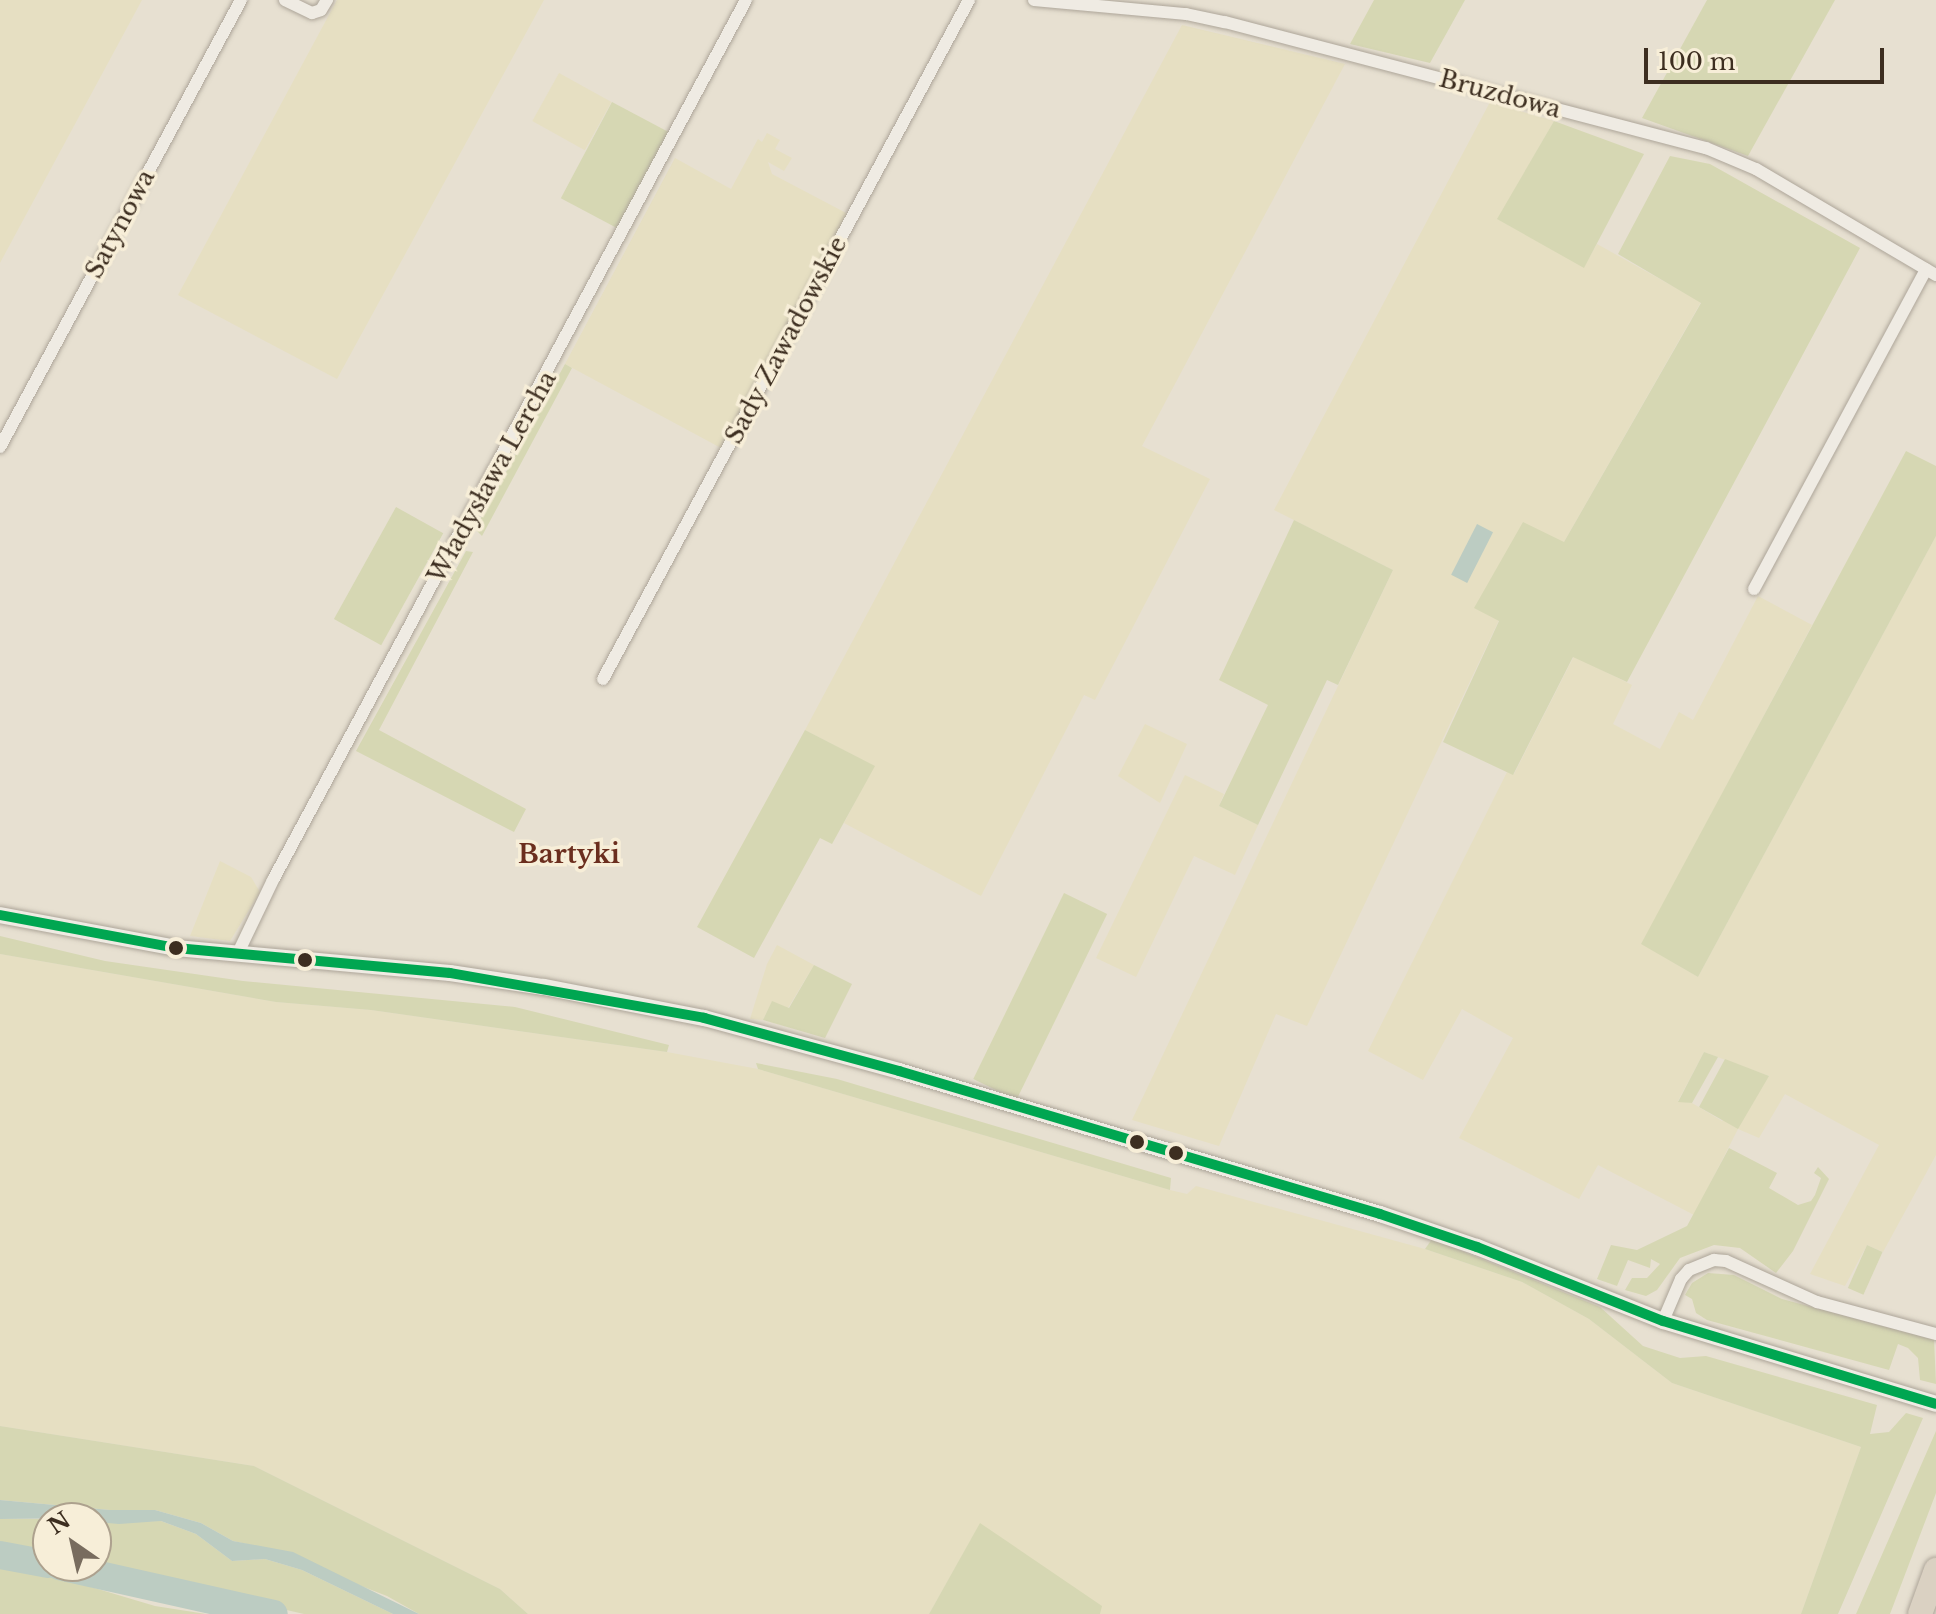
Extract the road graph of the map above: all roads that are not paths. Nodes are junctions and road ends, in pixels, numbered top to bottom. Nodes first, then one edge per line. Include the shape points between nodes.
1 (241, 0) edge
2 (285, 0) edge
3 (327, 0) edge
4 (746, 0) edge
5 (969, 0) edge
6 (1034, 0) edge
7 (1194, 0) edge
8 (1186, 14) junction
9 (1931, 272) edge
10 (0, 447) edge
11 (1754, 589) dead end
12 (603, 679) dead end
13 (0, 915) edge
14 (238, 953) junction
15 (1663, 1321) junction
16 (1936, 1334) edge
17 (1936, 1404) edge
18 (1936, 1570) edge
19 (1920, 1614) edge

1 - 10 street, Satynowa
2 - 3 street via 312,13
4 - 14 street, Władysława Lercha
5 - 12 street, Sady Zawadowskie
6 - 8 street, Bruzdowa
7 - 8 street
8 - 9 street, Bruzdowa via 1706,148 1756,169
9 - 11 street
13 - 14 street via 158,945
14 - 15 street via 450,973 704,1018 1380,1214
15 - 16 street via 1681,1279 1714,1260 1817,1302
15 - 17 street
18 - 19 highway

